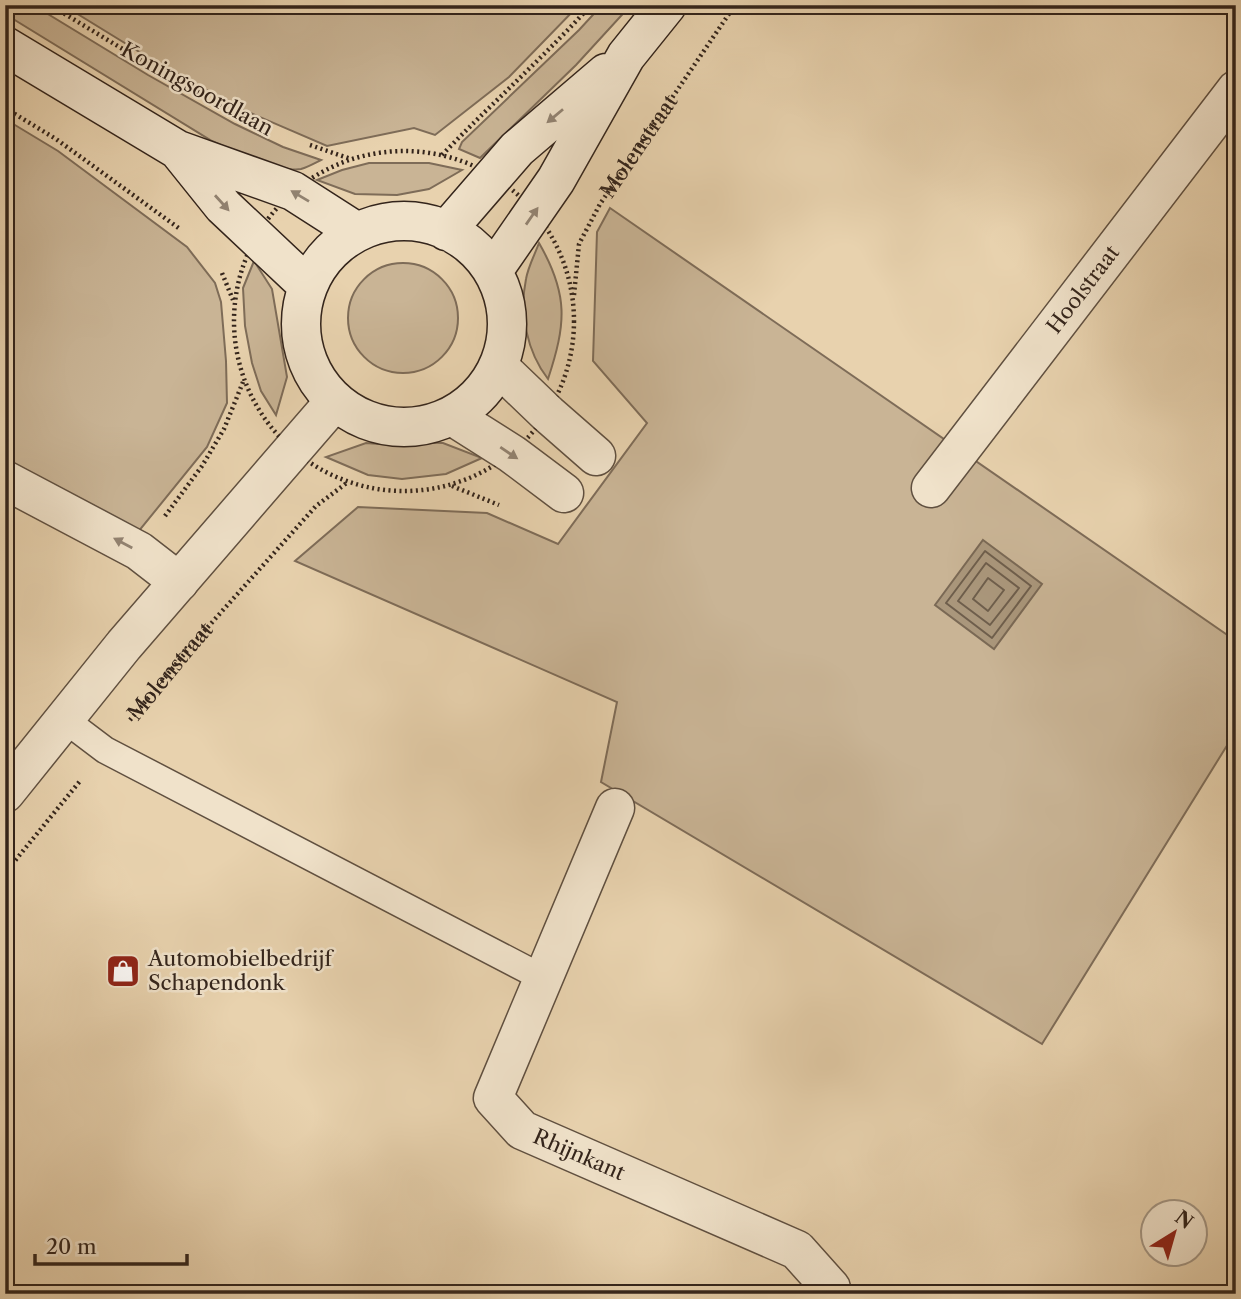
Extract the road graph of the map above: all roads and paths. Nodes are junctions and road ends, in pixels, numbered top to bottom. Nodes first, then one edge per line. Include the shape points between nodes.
1 (50, 5) edge
2 (591, 5) edge
3 (667, 5) edge
4 (735, 5) edge
5 (5, 47) edge
6 (626, 56) junction
7 (1236, 90) edge
8 (5, 108) edge
9 (268, 131) dead end
10 (304, 143) dead end
11 (178, 150) junction
12 (442, 155) dead end
13 (352, 159) dead end
14 (446, 231) junction
15 (183, 232) dead end
16 (357, 232) junction
17 (217, 266) dead end
18 (493, 271) junction
19 (308, 286) junction
20 (573, 299) dead end
21 (234, 302) dead end
22 (499, 367) junction
23 (335, 401) junction
24 (452, 416) junction
25 (596, 456) dead end
26 (5, 480) edge
27 (348, 482) dead end
28 (451, 486) dead end
29 (930, 488) dead end
30 (564, 493) dead end
31 (507, 510) dead end
32 (179, 582) junction
33 (64, 719) junction
34 (105, 750) junction
35 (5, 793) edge
36 (615, 808) dead end
37 (5, 873) edge
38 (543, 978) junction
39 (832, 1294) edge

1 - 9 path, Koningsoordlaan
2 - 12 path
3 - 6 street
4 - 20 path, Molenstraat via 600,204 579,244
5 - 11 street
6 -> 14 street via 517,149
18 -> 6 street via 556,180
7 - 29 street, Hoolstraat
8 - 15 path via 56,139
10 - 13 path
16 -> 11 street via 293,191
11 -> 19 street via 223,206
14 - 16 street via 396,221
14 - 18 street via 469,244
16 - 19 street via 338,245
17 - 21 path
18 - 22 street via 508,328
19 - 23 street via 301,323 303,344 310,365
22 - 24 street via 487,387
22 - 25 street
23 - 24 street via 370,421 391,426 432,424
23 - 32 street
24 -> 30 street
32 -> 26 street via 139,551
27 - 34 path, Molenstraat via 316,506
28 - 31 path
32 - 33 street
33 - 34 lane
33 - 35 street
34 - 37 path, Molenstraat
34 - 38 lane
36 - 38 street, Rhijnkant
38 - 39 street, Rhijnkant via 493,1098 514,1122 522,1130 797,1250 831,1287

